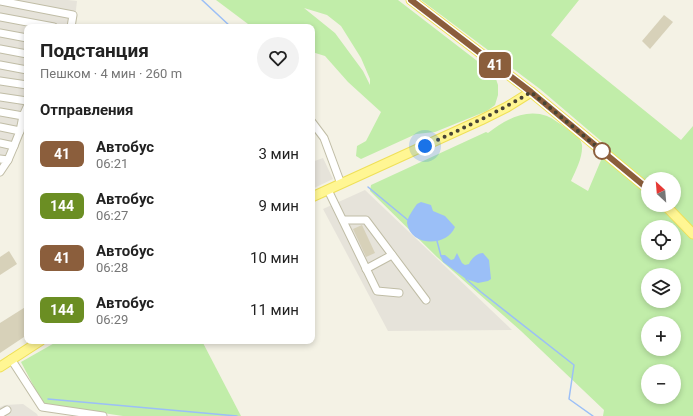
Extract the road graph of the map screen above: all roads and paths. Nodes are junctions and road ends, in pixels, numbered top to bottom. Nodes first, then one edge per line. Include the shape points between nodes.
1 (411, 0) edge
2 (0, 1) edge
3 (0, 17) edge
4 (38, 24) edge
5 (72, 24) edge
6 (0, 33) edge
7 (24, 37) edge
8 (0, 49) edge
9 (24, 53) edge
10 (0, 65) edge
11 (24, 69) edge
12 (0, 81) edge
13 (24, 85) edge
14 (531, 92) junction
15 (0, 96) edge
16 (24, 100) edge
17 (0, 112) edge
18 (23, 116) joint
19 (315, 126) edge
20 (0, 127) edge
21 (20, 131) junction
22 (0, 143) edge
23 (14, 146) junction
24 (0, 159) edge
25 (8, 160) junction
26 (0, 172) edge
27 (641, 183) edge
28 (341, 184) junction
29 (328, 190) junction
30 (315, 196) edge
31 (672, 212) edge
32 (343, 220) junction
33 (693, 234) edge
34 (392, 255) junction
35 (366, 269) junction
36 (398, 293) dead end
37 (426, 300) dead end
38 (35, 344) edge
39 (11, 359) junction
40 (0, 367) edge
41 (7, 410) dead end
42 (0, 414) edge
43 (103, 416) edge

1 - 14 main road
2 - 5 lane via 73,15
3 - 4 lane
6 - 7 lane
8 - 9 lane
10 - 11 lane
12 - 13 lane
14 - 27 main road
14 - 28 main road via 481,120
15 - 16 lane
17 - 18 lane
18 - 21 lane
19 - 28 lane via 324,138
20 - 21 lane
21 - 23 lane
22 - 23 lane
23 - 25 lane
24 - 25 lane
25 - 26 lane
28 - 29 main road
29 - 30 main road
29 - 32 lane
31 - 33 main road
32 - 34 lane via 366,220
32 - 35 lane
34 - 35 lane
34 - 37 lane
35 - 36 lane via 377,291
38 - 39 main road
39 - 40 main road
39 - 43 lane via 42,407
41 - 42 lane

